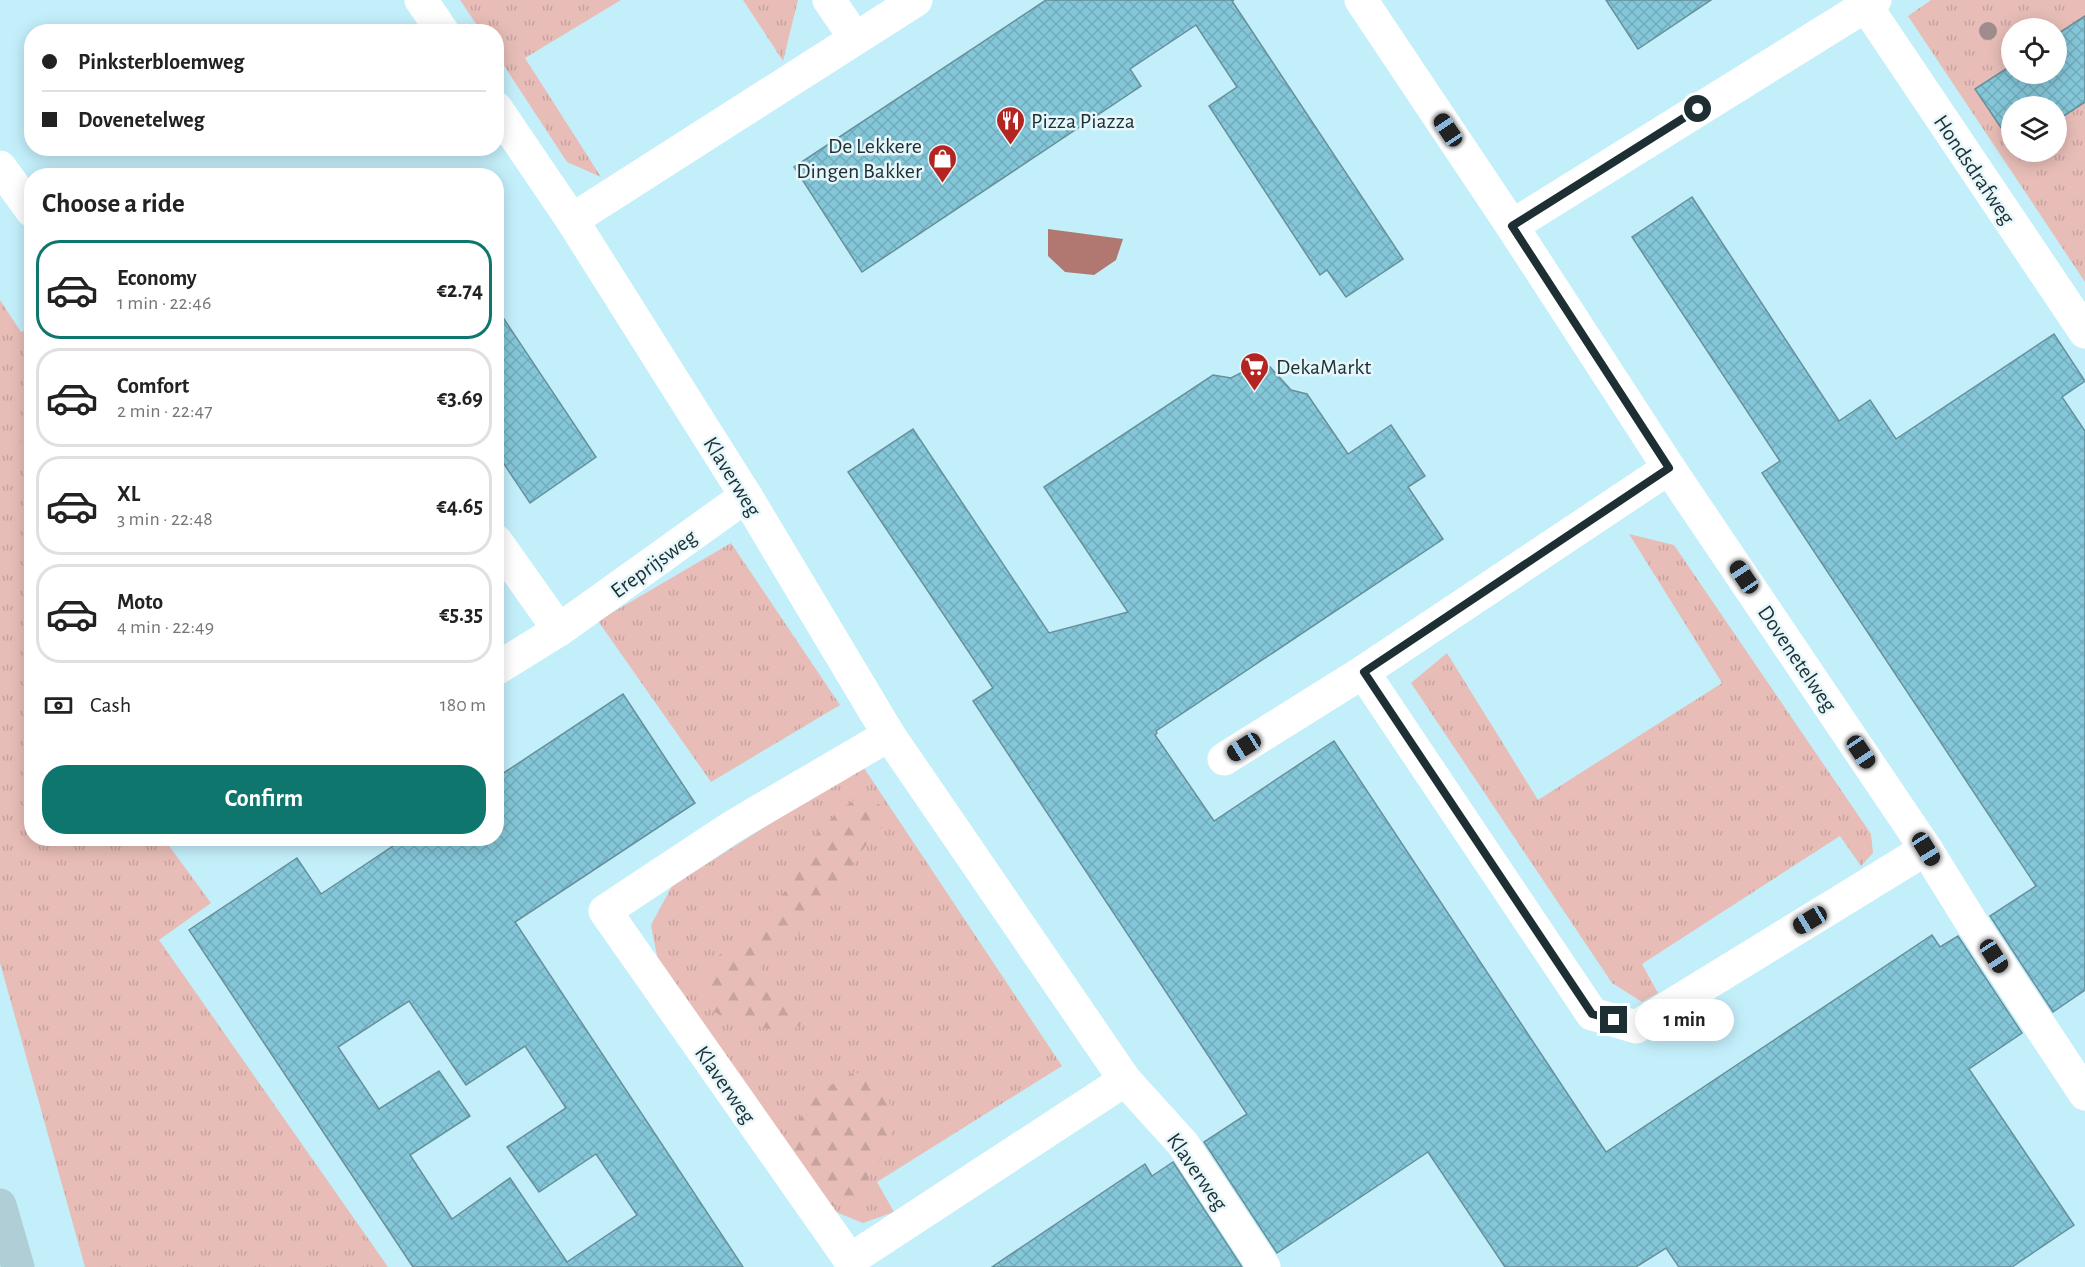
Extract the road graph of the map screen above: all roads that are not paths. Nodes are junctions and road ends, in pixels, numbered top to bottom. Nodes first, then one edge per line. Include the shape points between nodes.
1 (421, 0) edge
2 (829, 0) edge
3 (916, 0) edge
4 (1870, 3) edge
5 (1374, 5) edge
6 (438, 24) edge
7 (855, 38) junction
8 (504, 120) edge
9 (0, 167) edge
10 (24, 200) edge
11 (572, 220) junction
12 (1512, 226) junction
13 (2085, 332) edge
14 (1669, 468) junction
15 (746, 496) junction
16 (504, 553) edge
17 (560, 630) junction
18 (504, 664) edge
19 (1364, 672) junction
20 (889, 735) junction
21 (1224, 759) dead end
22 (1926, 849) junction
23 (1125, 1080) junction
24 (2085, 1094) edge
25 (0, 1205) edge
26 (18, 1267) edge
27 (1264, 1267) edge

1 - 6 street
2 - 7 street
3 - 7 street
4 - 12 street
4 - 13 street, Hondsdrafweg
5 - 12 street, Dovenetelweg
7 - 11 street
8 - 11 street, Klaverweg
9 - 10 street
11 - 15 street, Klaverweg
12 - 14 street, Dovenetelweg
14 - 19 street
14 - 22 street, Dovenetelweg
15 - 17 street, Ereprijsweg
15 - 20 street, Klaverweg
16 - 17 street
17 - 18 street, Ereprijsweg
19 - 21 street
19 - 22 street via 1592,1014 1636,1027
20 - 23 street, Klaverweg
20 - 23 street, Klaverweg via 732,828 605,911 850,1260
22 - 24 street, Dovenetelweg
23 - 27 street, Klaverweg via 1183,1144
25 - 26 main road

